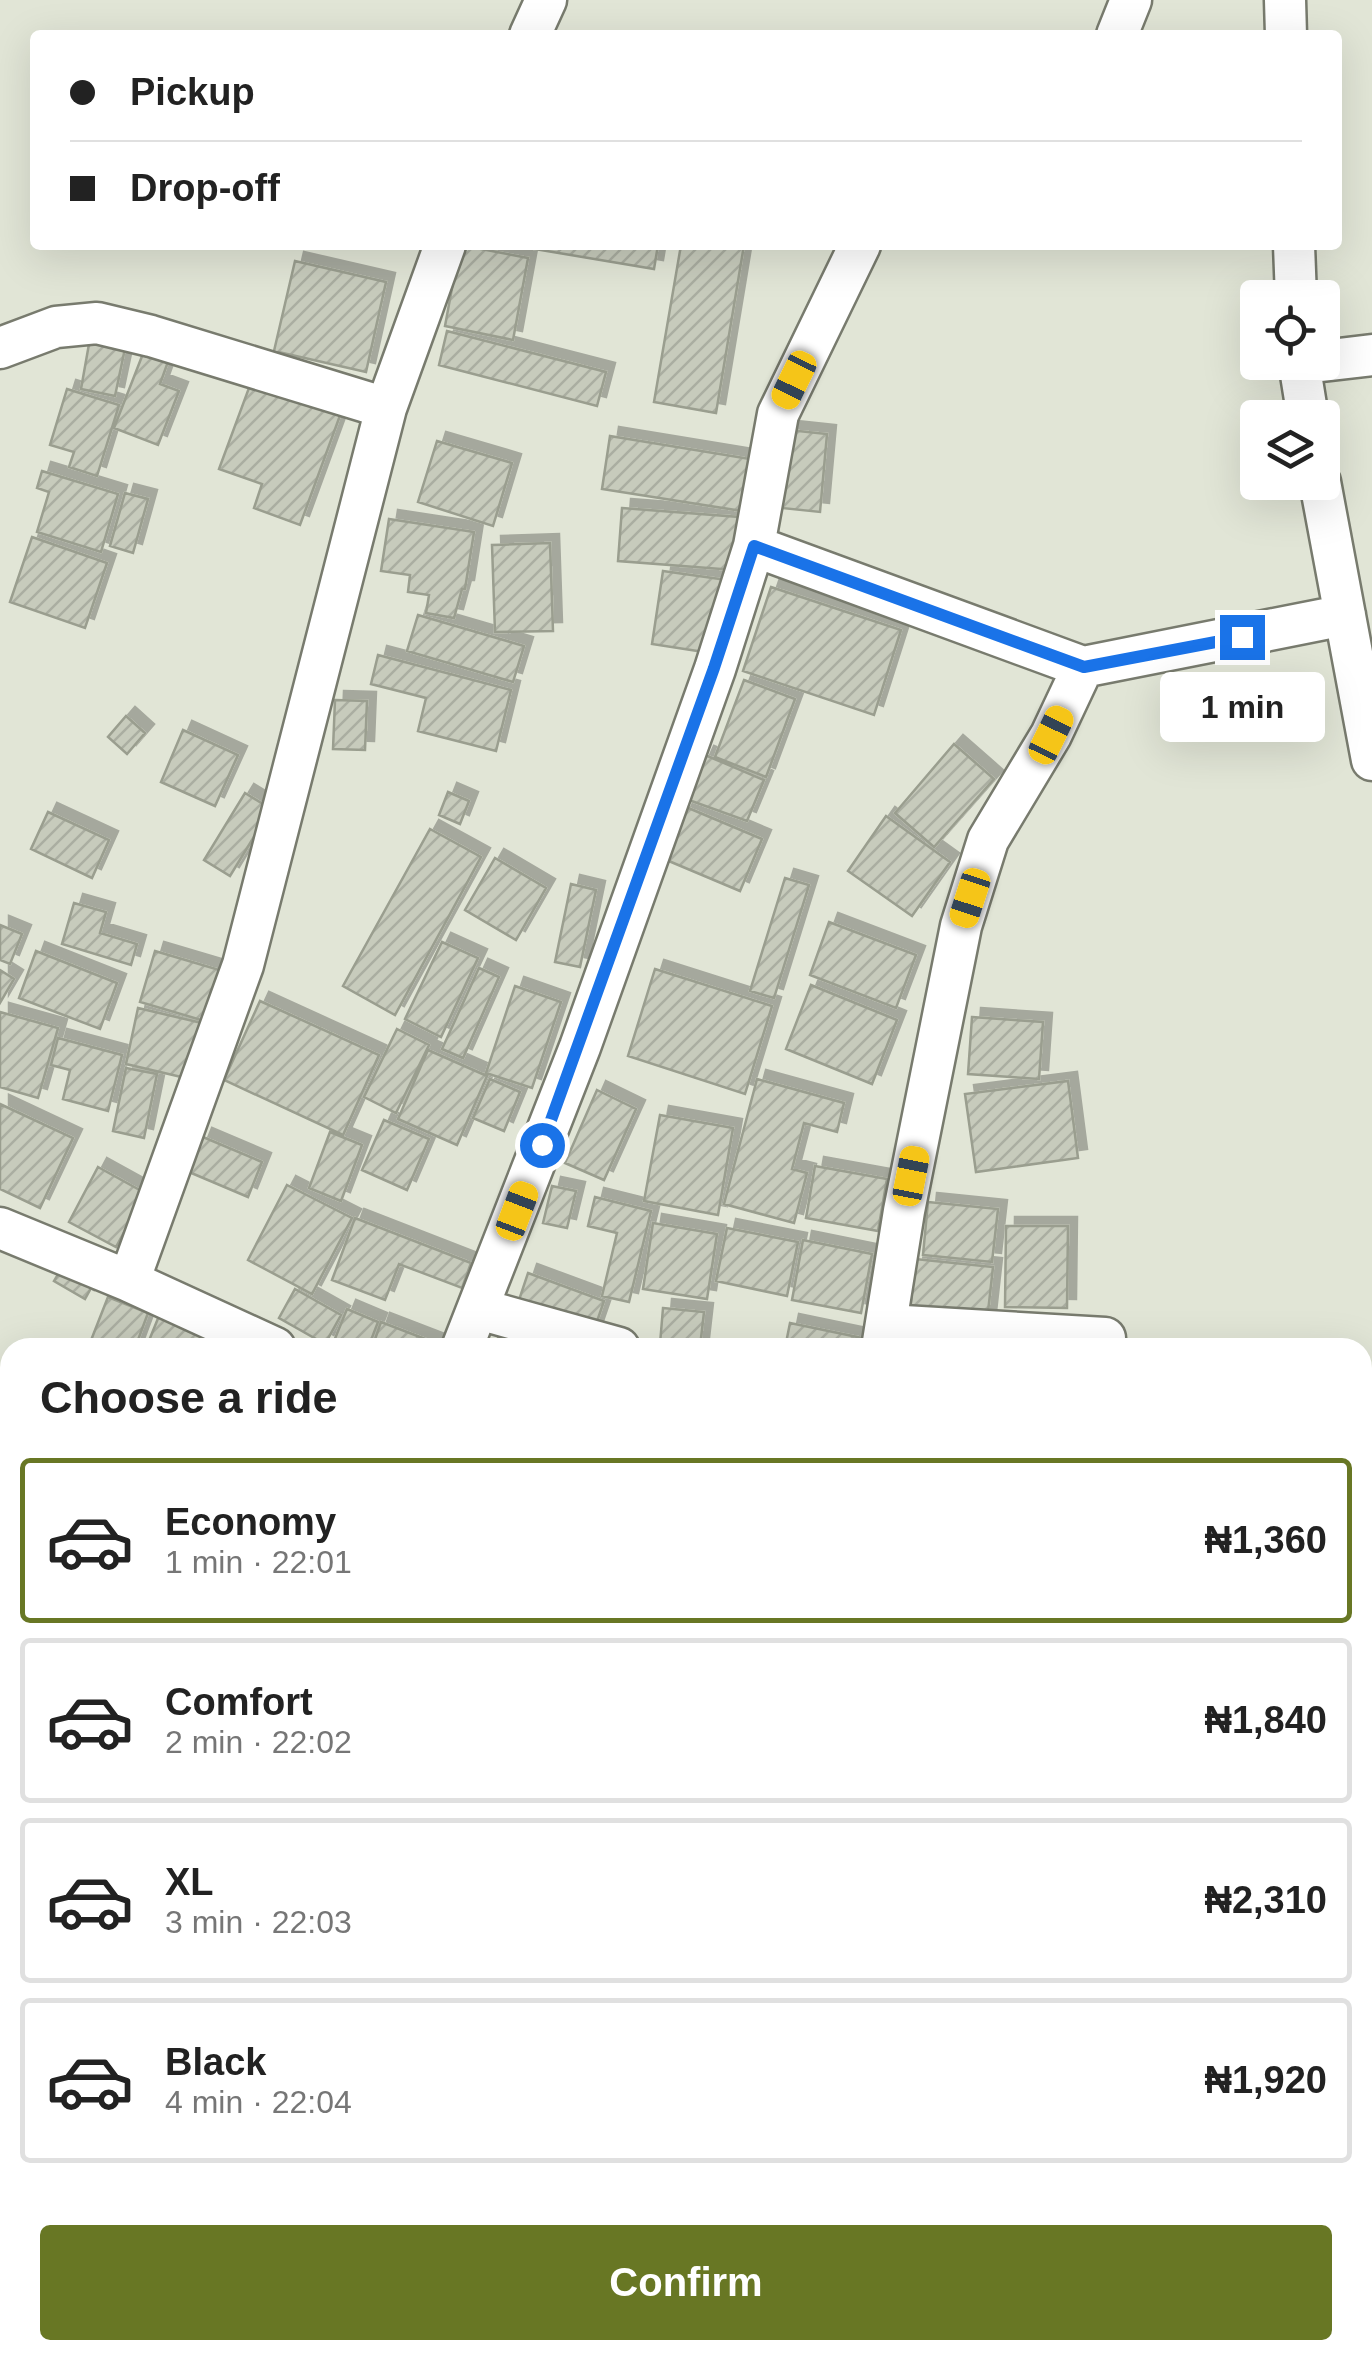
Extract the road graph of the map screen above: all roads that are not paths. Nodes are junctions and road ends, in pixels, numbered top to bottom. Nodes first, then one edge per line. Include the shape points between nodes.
1 (546, 0) edge
2 (1131, 0) edge
3 (1285, 0) edge
4 (532, 30) edge
5 (1120, 30) edge
6 (1286, 30) edge
7 (443, 250) edge
8 (858, 250) edge
9 (1294, 250) edge
10 (1295, 280) edge
11 (0, 348) edge
12 (1372, 355) edge
13 (1340, 358) edge
14 (386, 408) junction
15 (1323, 500) edge
16 (754, 546) junction
17 (1345, 616) junction
18 (1084, 667) junction
19 (1372, 760) edge
20 (0, 1228) edge
21 (129, 1281) junction
22 (479, 1309) junction
23 (885, 1336) edge
24 (253, 1338) edge
25 (466, 1338) edge
26 (584, 1338) edge
27 (1105, 1338) dead end

1 - 4 street
2 - 5 street
3 - 6 street
7 - 14 street
8 - 16 street via 778,414
9 - 10 street
11 - 14 street via 56,327 96,323
12 - 13 street
14 - 21 street via 242,965
15 - 17 street
16 - 18 street
16 - 22 street via 593,1011
17 - 18 street
17 - 19 street
18 - 23 street via 988,840 961,926
20 - 21 street
21 - 24 street
22 - 25 street
22 - 26 street
23 - 27 street

